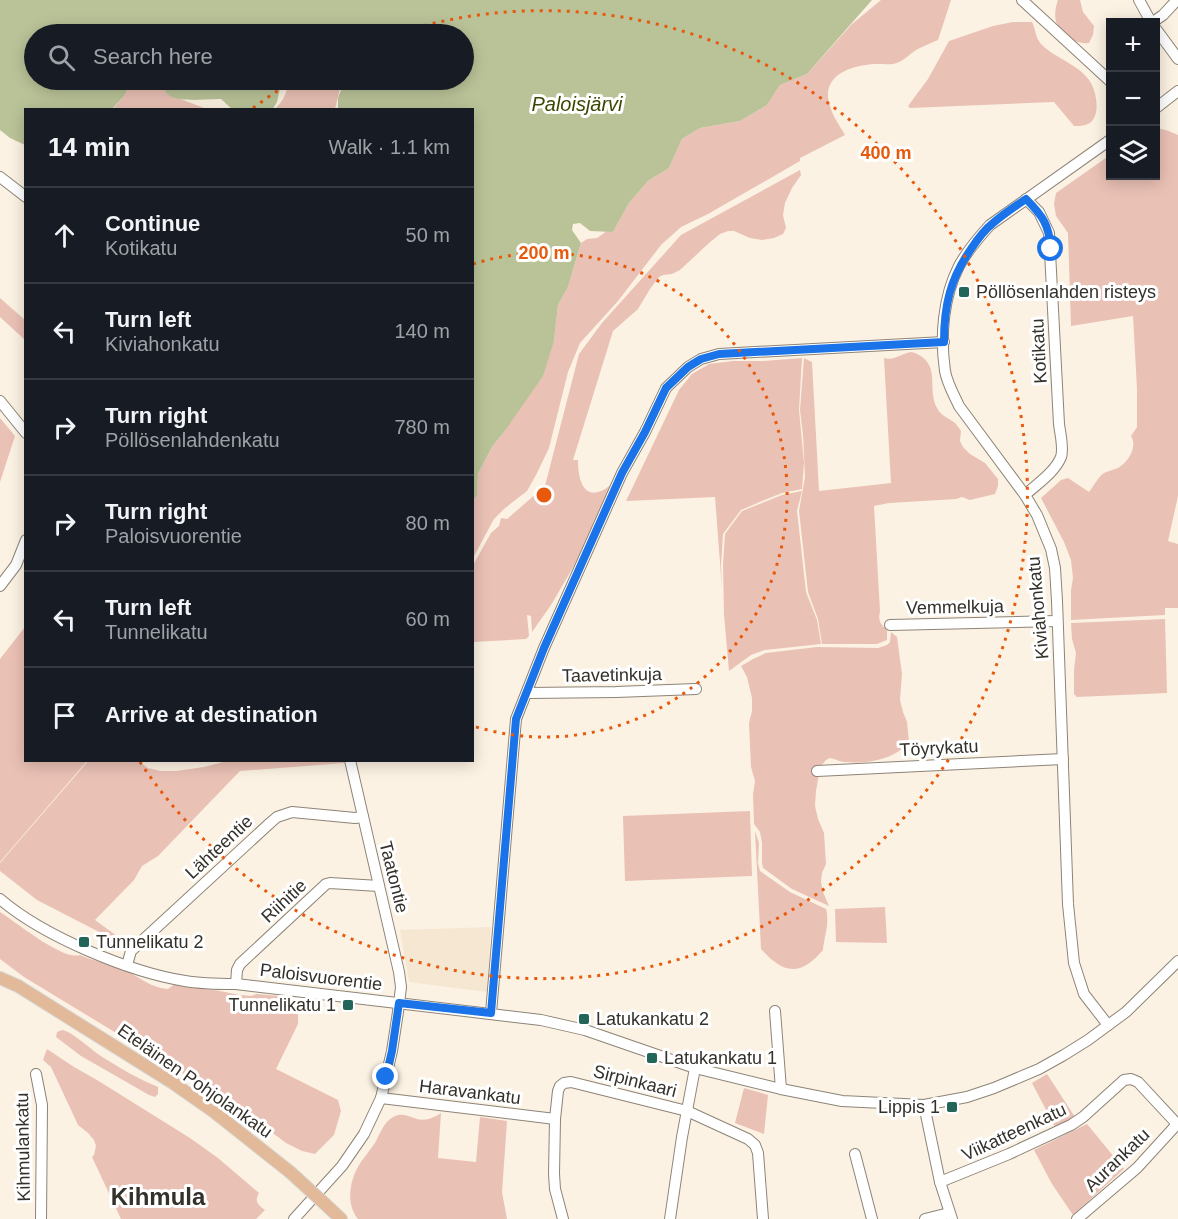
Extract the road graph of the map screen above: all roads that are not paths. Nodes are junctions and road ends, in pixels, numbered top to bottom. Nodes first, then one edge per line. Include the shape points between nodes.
1 (1022, 0) edge
2 (1139, 0) edge
3 (1176, 0) edge
4 (1150, 18) edge
5 (1158, 18) edge
6 (1160, 36) edge
7 (1178, 59) edge
8 (1106, 77) edge
9 (1178, 91) edge
10 (1160, 104) edge
11 (1106, 143) edge
12 (0, 177) edge
13 (24, 195) edge
14 (1026, 199) junction
15 (944, 342) junction
16 (0, 401) edge
17 (24, 431) edge
18 (1025, 495) junction
19 (24, 545) edge
20 (0, 585) edge
21 (1057, 621) junction
22 (890, 625) dead end
23 (696, 689) dead end
24 (528, 693) junction
25 (1063, 759) junction
26 (350, 762) edge
27 (817, 771) dead end
28 (363, 818) junction
29 (379, 886) junction
30 (0, 899) edge
31 (1178, 961) edge
32 (127, 965) junction
33 (0, 970) edge
34 (0, 978) edge
35 (236, 984) junction
36 (18, 986) junction
37 (399, 1003) junction
38 (775, 1011) dead end
39 (491, 1013) junction
40 (1108, 1025) junction
41 (695, 1068) junction
42 (36, 1074) dead end
43 (781, 1089) junction
44 (381, 1098) junction
45 (924, 1105) junction
46 (687, 1111) junction
47 (555, 1119) junction
48 (1177, 1123) edge
49 (855, 1154) dead end
50 (940, 1182) junction
51 (950, 1216) edge
52 (41, 1219) edge
53 (294, 1219) edge
54 (341, 1219) edge
55 (562, 1219) edge
56 (670, 1219) edge
57 (764, 1219) edge
58 (872, 1219) edge
59 (925, 1219) edge
60 (1077, 1219) edge

1 - 8 street
2 - 4 street
3 - 5 street
6 - 7 street
9 - 10 street
11 - 14 street, Kiviahonkatu
12 - 13 street
14 - 15 street, Kiviahonkatu via 990,225 960,265 947,302
14 - 18 street, Kotikatu via 1039,212 1049,233 1062,448 1051,472
15 - 18 street, Kiviahonkatu via 946,373 959,406
15 - 24 street via 719,354 688,367 666,388 622,473
16 - 17 street
18 - 21 street, Kiviahonkatu via 1051,549
19 - 20 street via 16,565
21 - 22 street, Vemmelkuja
21 - 25 street, Kiviahonkatu
23 - 24 street, Taavetinkuja
24 - 39 street via 516,719
25 - 27 street, Töyrykatu
25 - 40 street, Kiviahonkatu via 1074,963 1084,994
26 - 28 street, Taatontie
28 - 29 street, Taatontie
28 - 32 street, Lähteentie via 292,812 278,817 131,951
29 - 35 street, Riihitie via 326,884 240,964
29 - 37 street, Taatontie via 399,972
30 - 32 street, Paloisvuorentie via 61,938
31 - 40 street, Paloisvuorentie
32 - 35 street, Paloisvuorentie via 186,981
33 - 36 main road, Eteläinen Pohjolankatu
34 - 36 main road, Eteläinen Pohjolankatu
35 - 37 street, Paloisvuorentie
36 - 54 main road, Eteläinen Pohjolankatu, bridge via 213,1111 290,1172
37 - 39 street, Paloisvuorentie
37 - 44 street, Taatontie
38 - 43 street
39 - 41 street, Paloisvuorentie via 565,1025
40 - 45 street, Paloisvuorentie via 1064,1055 1017,1079 968,1096
41 - 43 street, Paloisvuorentie
41 - 46 street
42 - 52 street, Kihmulankatu via 42,1105
43 - 45 street, Paloisvuorentie via 842,1101
44 - 47 street, Haravankatu
44 - 53 street, Taatontie via 364,1134 342,1166
45 - 50 street
46 - 47 street, Sirpinkaari via 572,1082 560,1086
46 - 56 street
46 - 57 street, Sirpinkaari via 748,1138 755,1145
47 - 55 street, Sirpinkaari via 555,1189
48 - 50 street, Viikatteenkatu via 1138,1082 1124,1080 1071,1125
48 - 60 street, Aurankatu via 1137,1168
49 - 58 street
50 - 51 street
51 - 59 street

